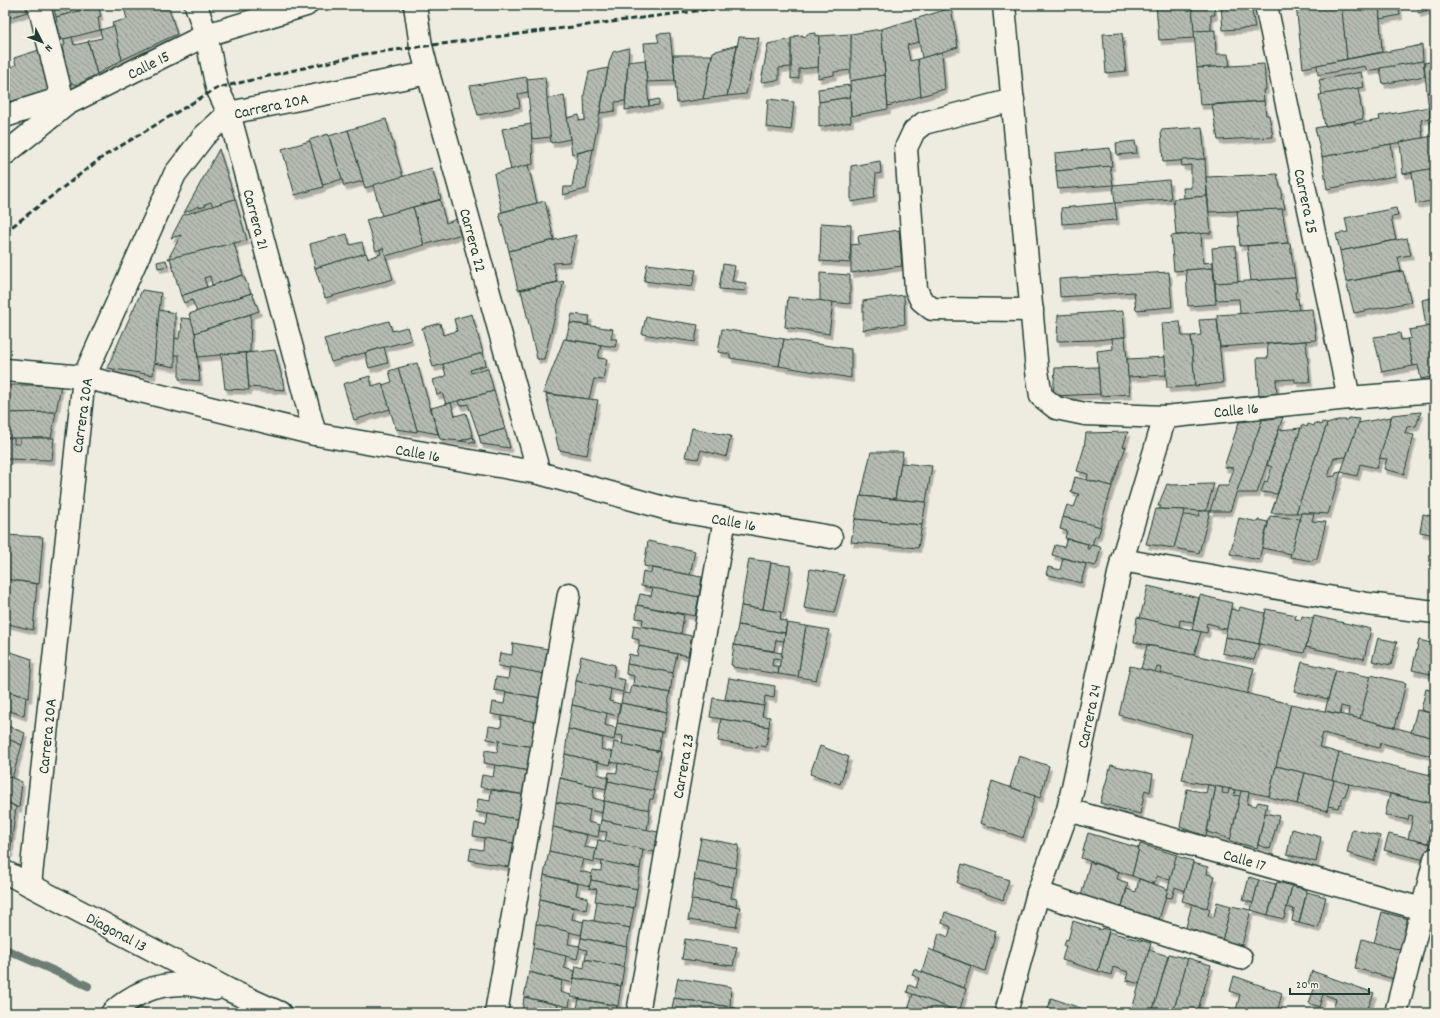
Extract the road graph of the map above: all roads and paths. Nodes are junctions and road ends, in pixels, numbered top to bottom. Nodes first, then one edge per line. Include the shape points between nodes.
1 (39, 5) edge
2 (196, 5) edge
3 (306, 5) edge
4 (415, 5) edge
5 (1004, 5) edge
6 (1266, 5) edge
7 (206, 35) junction
8 (428, 73) junction
9 (1013, 100) junction
10 (65, 101) junction
11 (229, 113) junction
12 (5, 116) edge
13 (5, 154) edge
14 (1032, 310) junction
15 (5, 370) edge
16 (84, 377) junction
17 (1435, 391) edge
18 (1349, 398) junction
19 (1165, 417) junction
20 (315, 434) junction
21 (539, 473) junction
22 (725, 520) junction
23 (831, 537) dead end
24 (1122, 560) junction
25 (569, 594) dead end
26 (1435, 612) edge
27 (1068, 810) junction
28 (1435, 859) edge
29 (5, 872) edge
30 (30, 885) junction
31 (1038, 893) junction
32 (1422, 909) junction
33 (1241, 958) dead end
34 (229, 990) junction
35 (112, 1013) edge
36 (280, 1013) edge
37 (496, 1013) edge
38 (638, 1013) edge
39 (1006, 1013) edge
40 (1396, 1013) edge

1 - 10 street
2 - 7 street, Carrera 21
3 - 7 street, Calle 15
4 - 8 street, Carrera 22
5 - 9 street
6 - 18 street, Carrera 25
7 - 10 street, Calle 15
7 - 11 street, Carrera 21 via 217,88
8 - 11 street, Carrera 20A
8 - 21 street, Carrera 22
9 - 14 street
9 - 14 street via 924,123 914,131 906,148 916,289 921,300 932,308
10 - 12 street
10 - 13 street, Calle 15
11 - 16 street, Carrera 20A via 204,136 175,174
11 - 20 street, Carrera 21
14 - 19 street, Calle 16 via 1041,396 1056,408 1085,414
15 - 16 street, Calle 16
16 - 20 street, Calle 16
16 - 30 street, Carrera 20A
17 - 18 street, Calle 16
18 - 19 street, Calle 16
19 - 24 street, Carrera 24
20 - 21 street, Calle 16
21 - 22 street, Calle 16 via 668,509
22 - 23 street, Calle 16
22 - 38 street, Carrera 23
24 - 26 street via 1367,604
24 - 27 street, Carrera 24
25 - 37 street
27 - 31 street, Carrera 24
27 - 32 street, Calle 17
28 - 32 street
29 - 30 street, Diagonal 13
30 - 34 street, Diagonal 13
31 - 33 street
31 - 39 street, Carrera 24
32 - 40 street
34 - 35 street, Diagonal 13 via 185,984 165,985 146,990
34 - 36 street, Diagonal 13

